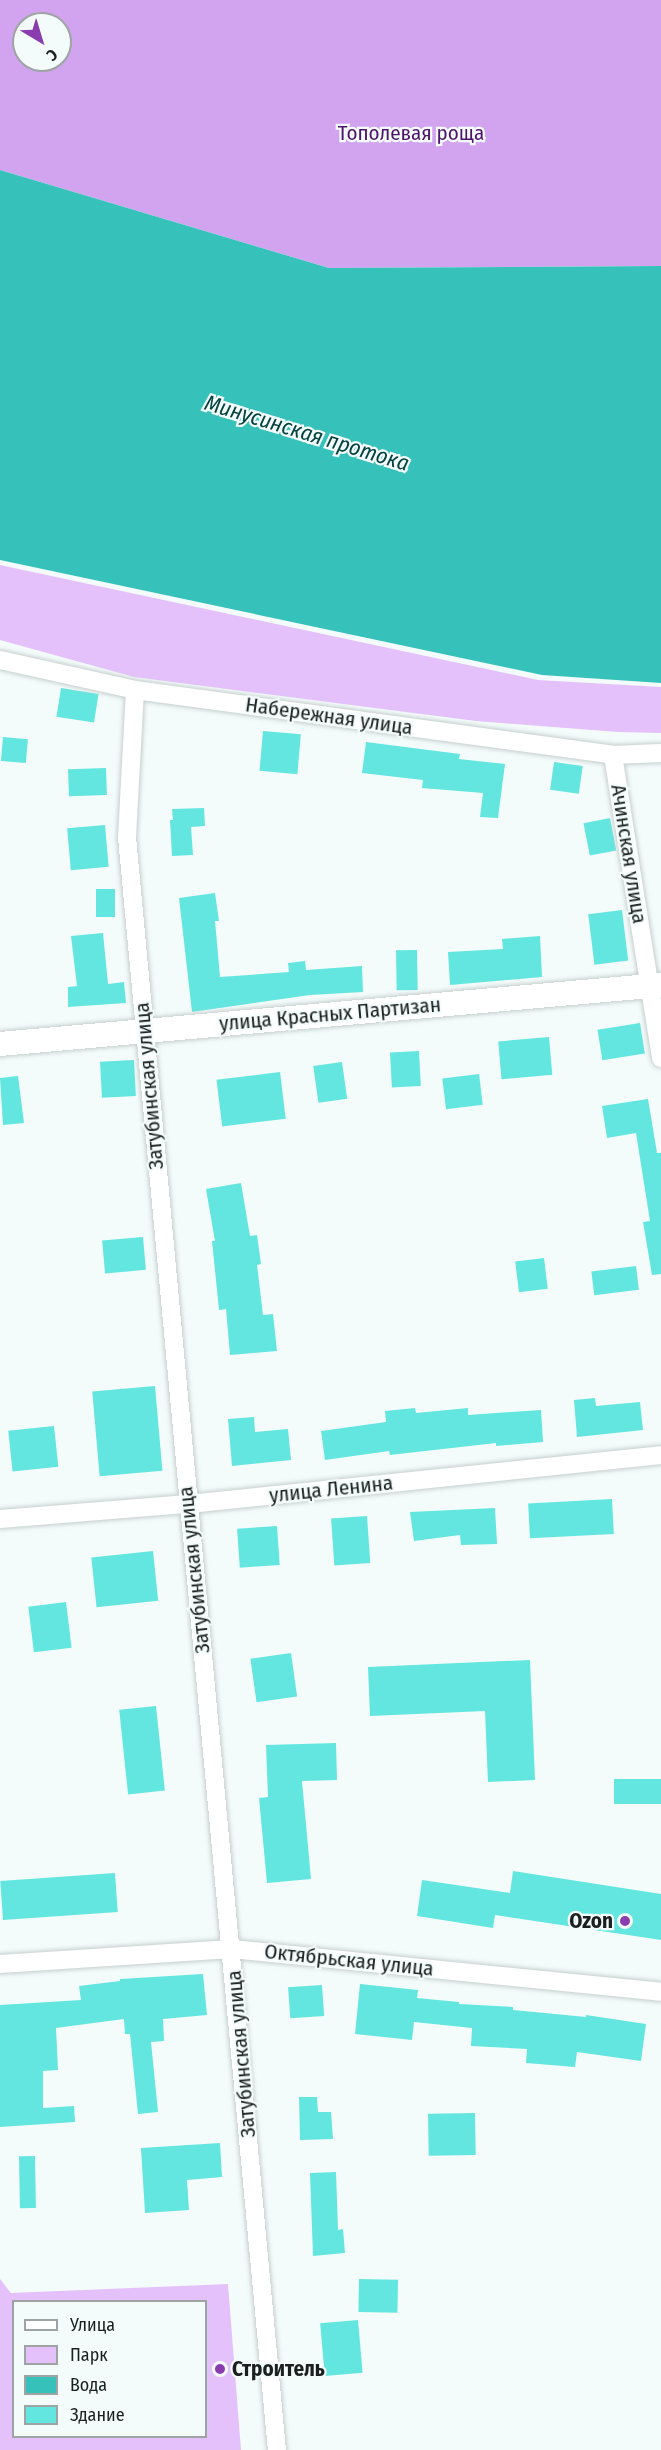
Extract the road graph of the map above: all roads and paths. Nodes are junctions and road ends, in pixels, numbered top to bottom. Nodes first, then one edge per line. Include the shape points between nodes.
1 (0, 660) edge
2 (135, 690) junction
3 (661, 753) edge
4 (613, 755) junction
5 (656, 986) edge
6 (144, 1031) junction
7 (0, 1044) edge
8 (661, 1058) edge
9 (661, 1455) edge
10 (188, 1504) junction
11 (0, 1519) edge
12 (232, 1948) junction
13 (0, 1964) edge
14 (661, 1992) edge
15 (277, 2450) edge

1 - 2 street, Набережная улица
2 - 4 street, Набережная улица
2 - 6 street, Затубинская улица via 127,837
3 - 4 street, Набережная улица
4 - 5 street, Ачинская улица
5 - 6 main road, улица Красных Партизан
5 - 8 street, Ачинская улица
6 - 7 main road, улица Красных Партизан
6 - 10 street, Затубинская улица
9 - 10 street, улица Ленина
10 - 11 street, улица Ленина
10 - 12 street, Затубинская улица
12 - 13 street, Октябрьская улица
12 - 14 street, Октябрьская улица
12 - 15 street, Затубинская улица

